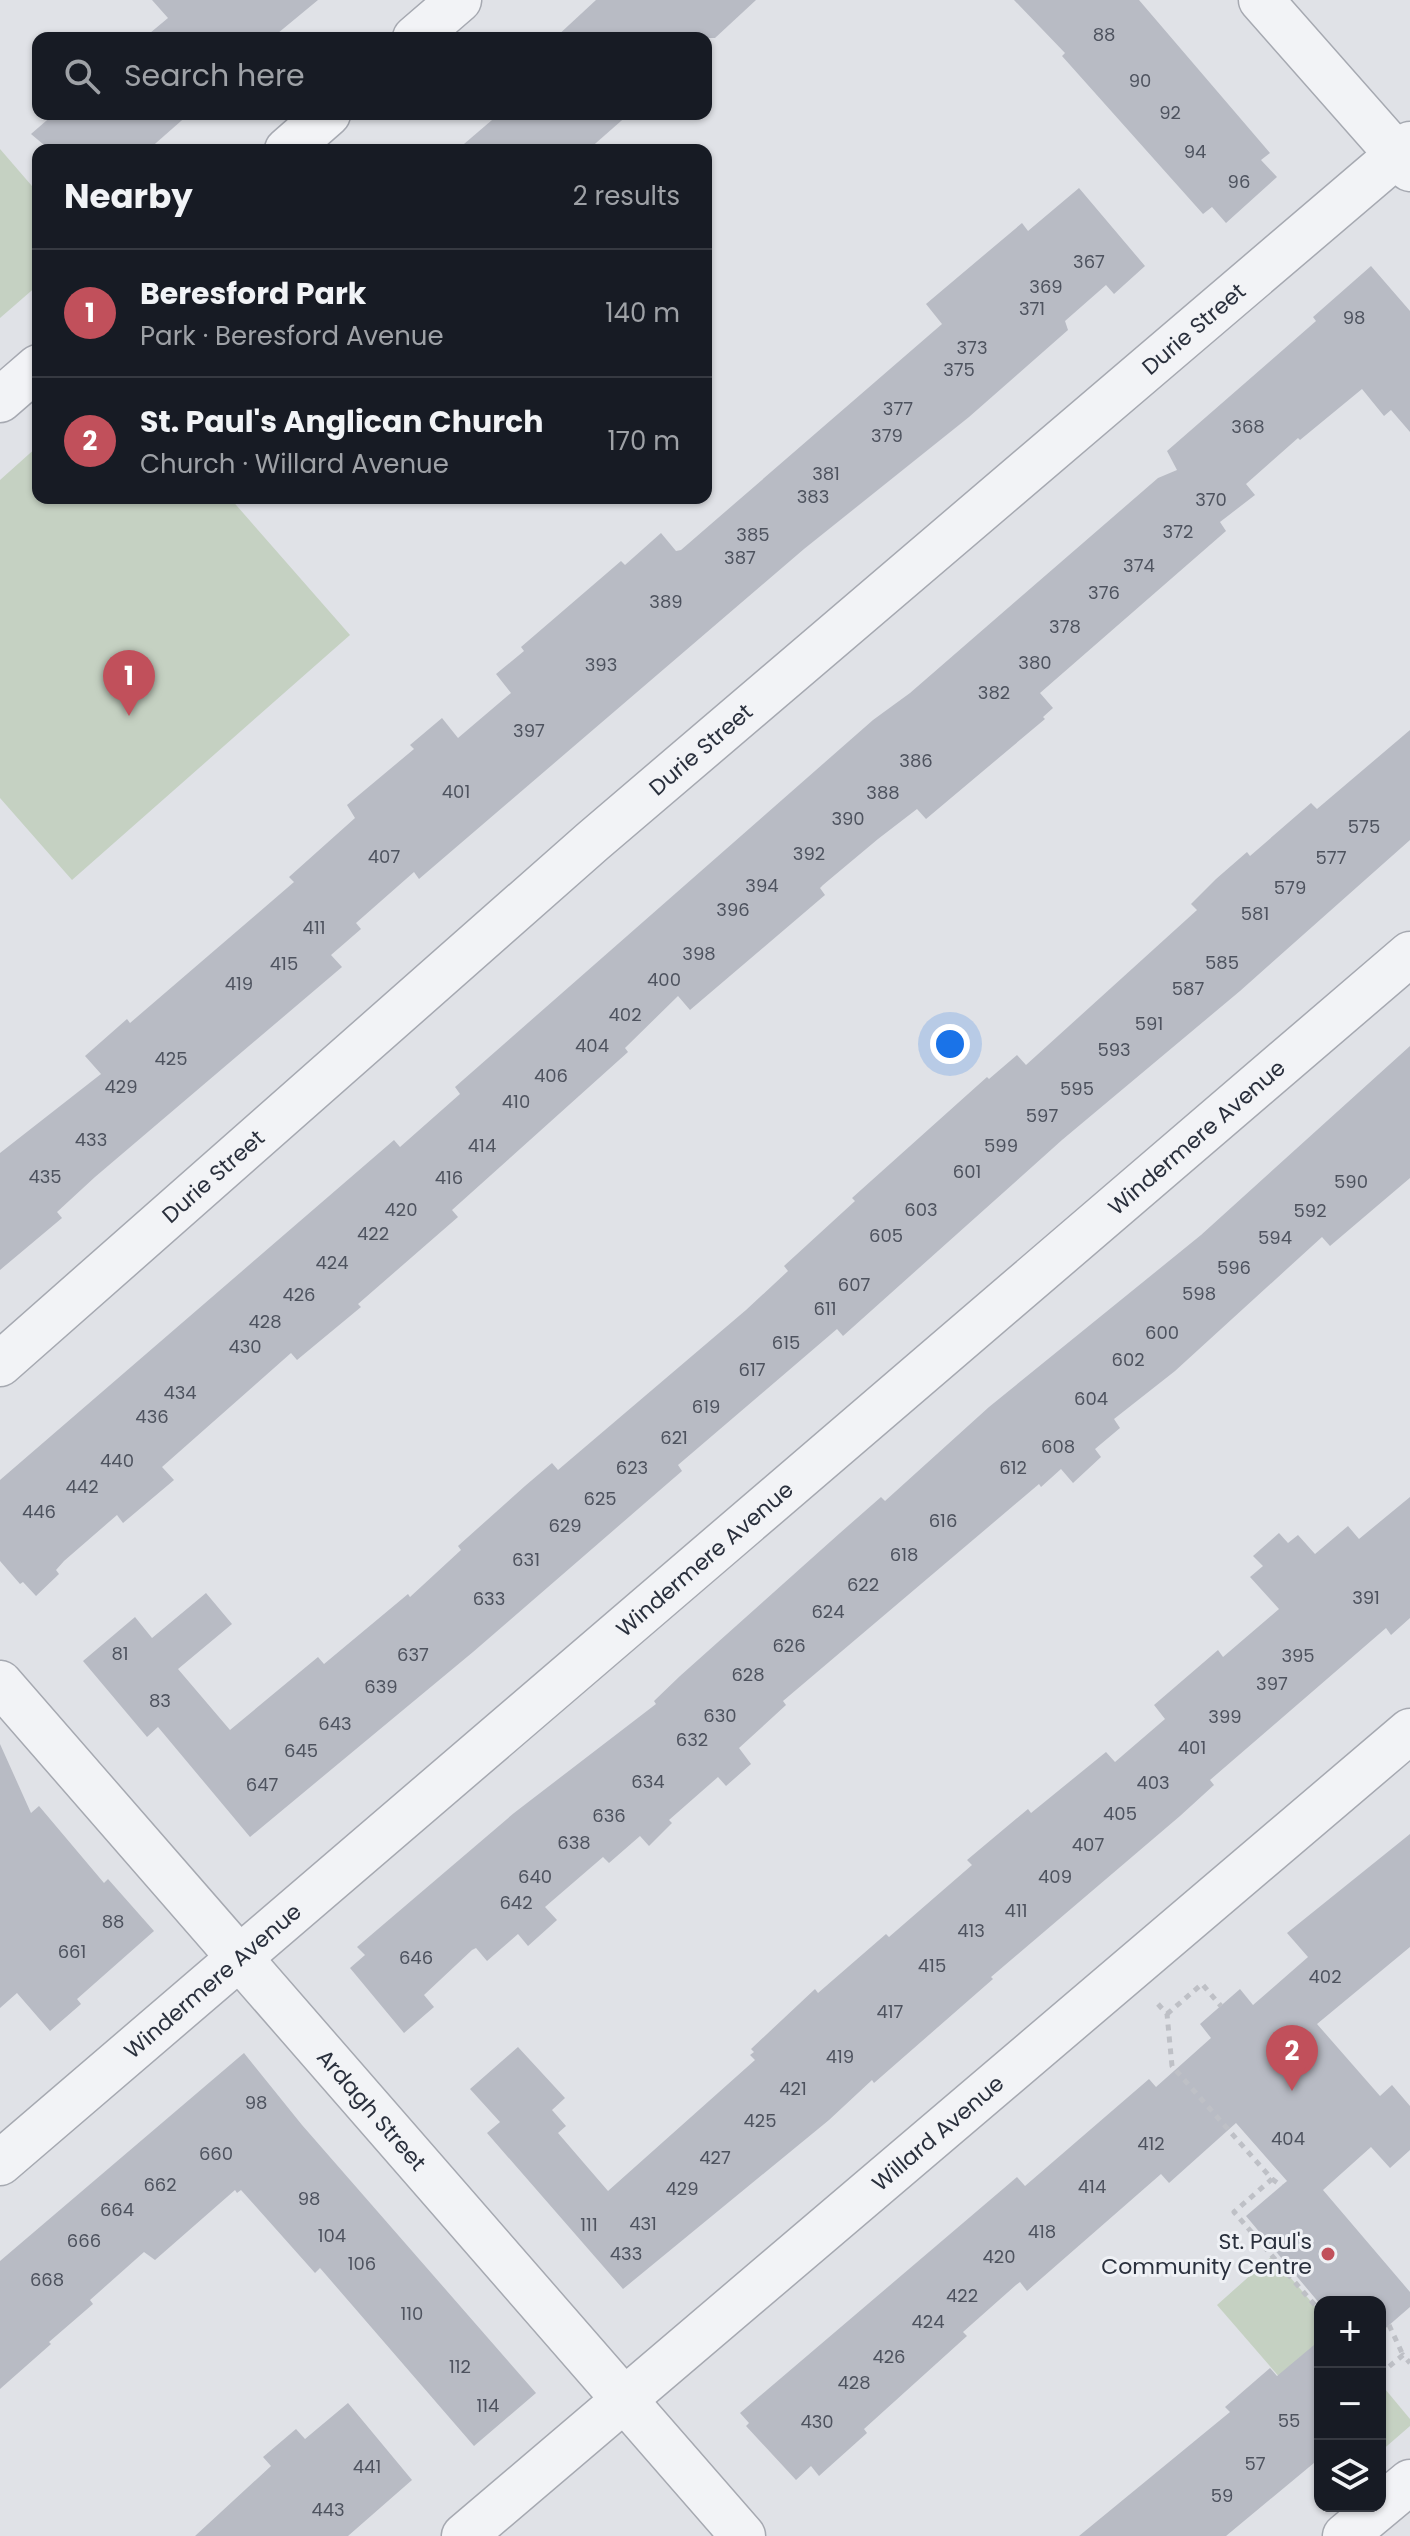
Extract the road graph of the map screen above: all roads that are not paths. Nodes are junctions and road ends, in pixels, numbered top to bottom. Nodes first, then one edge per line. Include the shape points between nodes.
1 (459, 0) edge
2 (1261, 0) edge
3 (422, 32) edge
4 (321, 120) edge
5 (294, 144) edge
6 (1406, 156) edge
7 (32, 372) edge
8 (0, 400) edge
9 (1410, 954) edge
10 (0, 1364) edge
11 (0, 1683) edge
12 (1410, 1731) edge
13 (239, 1958) junction
14 (0, 2163) edge
15 (623, 2398) junction
16 (1410, 2482) edge
17 (464, 2536) edge
18 (743, 2536) edge
19 (1345, 2536) edge

1 - 3 street
2 - 6 street
4 - 5 street
6 - 10 street, Durie Street via 593,841
7 - 8 street
9 - 13 street, Windermere Avenue
11 - 13 street, Ardagh Street
12 - 15 street, Willard Avenue
13 - 14 street, Windermere Avenue
13 - 15 street, Ardagh Street
15 - 17 street, Willard Avenue
15 - 18 street, Ardagh Street
16 - 19 street

